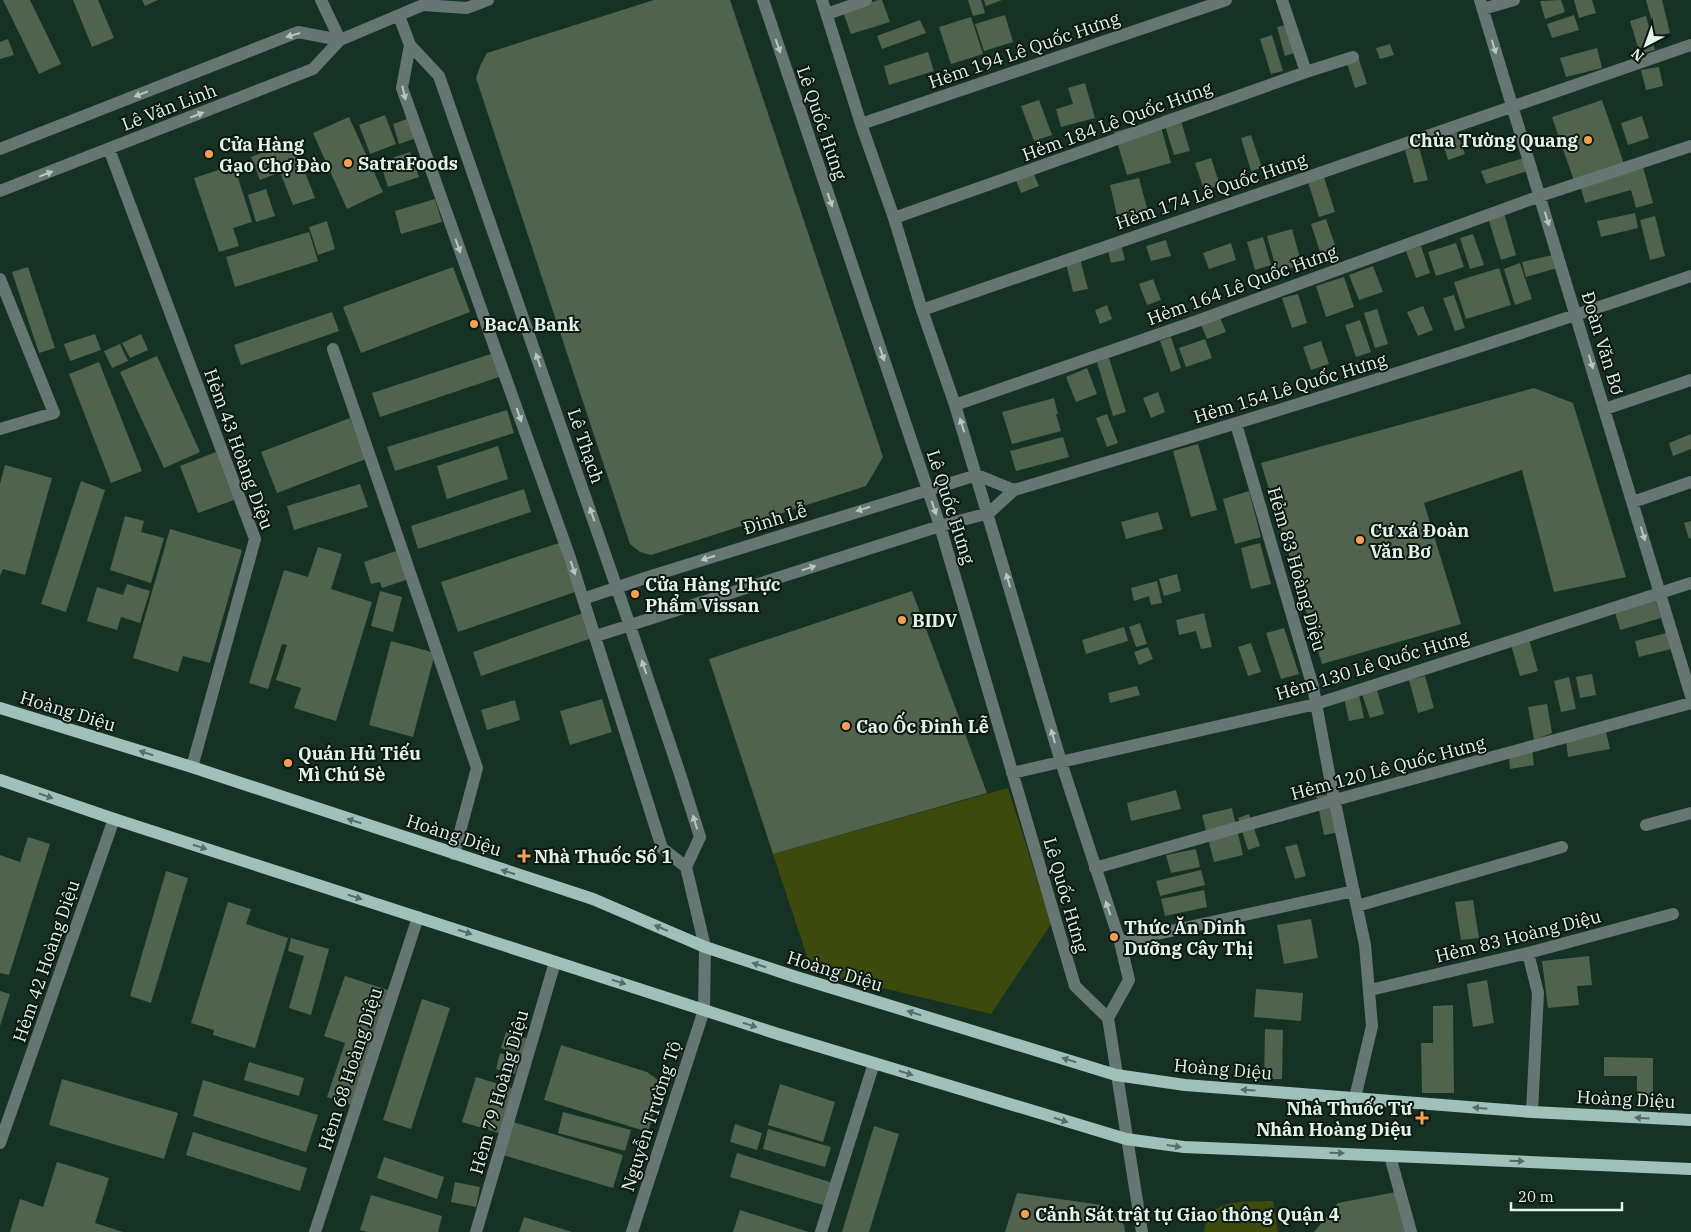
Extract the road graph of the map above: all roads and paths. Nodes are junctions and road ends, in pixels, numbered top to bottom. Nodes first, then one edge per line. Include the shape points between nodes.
1 (322, 0) edge
2 (488, 0) edge
3 (763, 0) edge
4 (822, 0) edge
5 (866, 0) edge
6 (1226, 0) edge
7 (1282, 0) edge
8 (1514, 0) edge
9 (425, 3) edge
10 (1481, 5) edge
11 (827, 14) junction
12 (399, 16) junction
13 (340, 40) junction
14 (410, 45) junction
15 (1691, 45) edge
16 (1353, 57) dead end
17 (1306, 72) junction
18 (1512, 106) junction
19 (861, 124) junction
20 (1691, 146) edge
21 (0, 149) edge
22 (109, 149) junction
23 (0, 191) edge
24 (1540, 196) junction
25 (894, 218) junction
26 (1691, 276) edge
27 (0, 279) edge
28 (922, 310) junction
29 (1576, 315) junction
30 (333, 349) dead end
31 (1691, 380) edge
32 (956, 405) junction
33 (1605, 409) junction
34 (1236, 424) junction
35 (0, 429) edge
36 (977, 475) junction
37 (1691, 482) edge
38 (928, 489) junction
39 (1014, 490) junction
40 (1633, 502) junction
41 (988, 513) junction
42 (940, 526) junction
43 (1691, 582) edge
44 (618, 588) junction
45 (1660, 592) junction
46 (583, 599) junction
47 (630, 626) junction
48 (596, 636) junction
49 (1691, 696) edge
50 (1691, 703) edge
51 (1316, 704) junction
52 (0, 708) edge
53 (1060, 762) junction
54 (192, 767) junction
55 (1012, 773) junction
56 (0, 780) edge
57 (1335, 800) junction
58 (1691, 813) edge
59 (114, 819) junction
60 (1646, 825) dead end
61 (1562, 847) dead end
62 (454, 854) junction
63 (686, 867) junction
64 (1095, 868) junction
65 (1354, 891) junction
66 (1357, 906) junction
67 (1673, 914) dead end
68 (418, 917) junction
69 (1120, 942) junction
70 (705, 947) junction
71 (1528, 954) junction
72 (556, 962) junction
73 (1370, 990) junction
74 (704, 1010) junction
75 (1108, 1018) junction
76 (874, 1063) junction
77 (1116, 1075) junction
78 (1355, 1098) junction
79 (1532, 1112) junction
80 (1691, 1120) edge
81 (1126, 1139) junction
82 (0, 1143) edge
83 (1390, 1156) junction
84 (1691, 1169) edge
85 (315, 1232) edge
86 (476, 1232) edge
87 (632, 1232) edge
88 (821, 1232) edge
89 (1142, 1232) edge
90 (1411, 1232) edge

1 - 13 street
2 - 9 street, Lê Văn Linh via 467,8
3 -> 38 street, Lê Quốc Hưng
4 - 11 street, Lê Quốc Hưng
5 - 11 street
6 - 19 street, Hẻm 194 Lê Quốc Hưng
7 - 17 street
8 - 10 street
9 - 12 street, Lê Văn Linh
10 -> 18 street, Đoàn Văn Bơ
11 - 19 street, Lê Quốc Hưng
12 - 13 street, Lê Văn Linh
12 - 14 street, Lê Thạch
13 -> 21 street, Lê Văn Linh via 298,32
22 -> 13 street, Lê Văn Linh via 312,69
44 -> 14 street, Lê Thạch via 438,76
14 -> 46 street via 402,88
15 - 18 street, Hẻm 174 Lê Quốc Hưng
16 - 17 street, Hẻm 184 Lê Quốc Hưng
17 - 25 street, Hẻm 184 Lê Quốc Hưng
18 - 24 street, Đoàn Văn Bơ
18 - 28 street, Hẻm 174 Lê Quốc Hưng
19 - 25 street, Lê Quốc Hưng
20 - 24 street, Hẻm 164 Lê Quốc Hưng
23 -> 22 street, Lê Văn Linh
22 - 54 street, Hẻm 43 Hoàng Diệu via 255,539
24 -> 29 street, Đoàn Văn Bơ
24 - 32 street, Hẻm 164 Lê Quốc Hưng
25 - 28 street, Lê Quốc Hưng
26 - 29 street, Hẻm 154 Lê Quốc Hưng
27 - 35 street via 54,413
28 - 32 street, Lê Quốc Hưng
29 -> 33 street, Đoàn Văn Bơ
29 - 34 street, Hẻm 154 Lê Quốc Hưng
30 - 62 street via 476,768
31 - 33 street
36 -> 32 street, Lê Quốc Hưng
33 - 40 street, Đoàn Văn Bơ
34 - 39 street, Hẻm 154 Lê Quốc Hưng
34 - 51 street, Hẻm 83 Hoàng Diệu
36 - 38 street, Ðinh Lễ
36 - 39 street
36 - 41 street, Lê Quốc Hưng
37 - 40 street
38 -> 42 street, Lê Quốc Hưng
38 -> 44 street, Ðinh Lễ
39 - 41 street, Hẻm 154 Lê Quốc Hưng
40 -> 45 street, Đoàn Văn Bơ
41 - 42 street
53 -> 41 street, Lê Quốc Hưng
47 -> 42 street
42 - 55 street, Lê Quốc Hưng
43 - 45 street, Hẻm 130 Lê Quốc Hưng
44 - 46 street, Ðinh Lễ
44 - 47 street, Lê Thạch
45 - 49 street, Đoàn Văn Bơ
45 - 51 street, Hẻm 130 Lê Quốc Hưng
46 - 48 street
47 - 48 street
63 -> 47 street, Lê Thạch via 700,837
48 - 63 street via 662,848
50 - 57 street, Hẻm 120 Lê Quốc Hưng
51 - 53 street, Hẻm 130 Lê Quốc Hưng
51 - 57 street, Hẻm 83 Hoàng Diệu
54 -> 52 main road, Hoàng Diệu
53 - 55 street, Hẻm 130 Lê Quốc Hưng
53 - 64 street, Lê Quốc Hưng
62 -> 54 main road, Hoàng Diệu
55 - 75 street, Lê Quốc Hưng via 1074,986
56 -> 59 main road
57 - 64 street, Hẻm 120 Lê Quốc Hưng
57 - 65 street, Hẻm 83 Hoàng Diệu
58 - 60 street
59 -> 68 main road
59 - 82 street, Hẻm 42 Hoàng Diệu
61 - 66 street
70 -> 62 main road, Hoàng Diệu via 593,899
63 - 70 street
69 -> 64 street, Lê Quốc Hưng
65 - 66 street, Hẻm 83 Hoàng Diệu
65 - 69 street
66 - 73 street, Hẻm 83 Hoàng Diệu
67 - 71 street, Hẻm 83 Hoàng Diệu
68 -> 72 main road
68 - 85 street, Hẻm 68 Hoàng Diệu
69 - 75 street, Lê Quốc Hưng via 1129,980
70 - 74 street, Nguyễn Trường Tộ
77 -> 70 main road, Hoàng Diệu
71 - 73 street, Hẻm 83 Hoàng Diệu
71 - 79 street via 1538,993
72 -> 74 main road
72 - 86 street, Hẻm 79 Hoàng Diệu
73 - 78 street, Hẻm 83 Hoàng Diệu via 1372,1026
74 -> 76 main road
74 - 87 street, Nguyễn Trường Tộ
75 - 77 street
76 -> 81 main road
76 - 88 street
78 -> 77 main road, Hoàng Diệu via 1185,1085
77 - 81 street
79 -> 78 main road, Hoàng Diệu
80 -> 79 main road, Hoàng Diệu
81 -> 83 main road via 1184,1147
81 - 89 street
83 -> 84 main road
83 - 90 street

